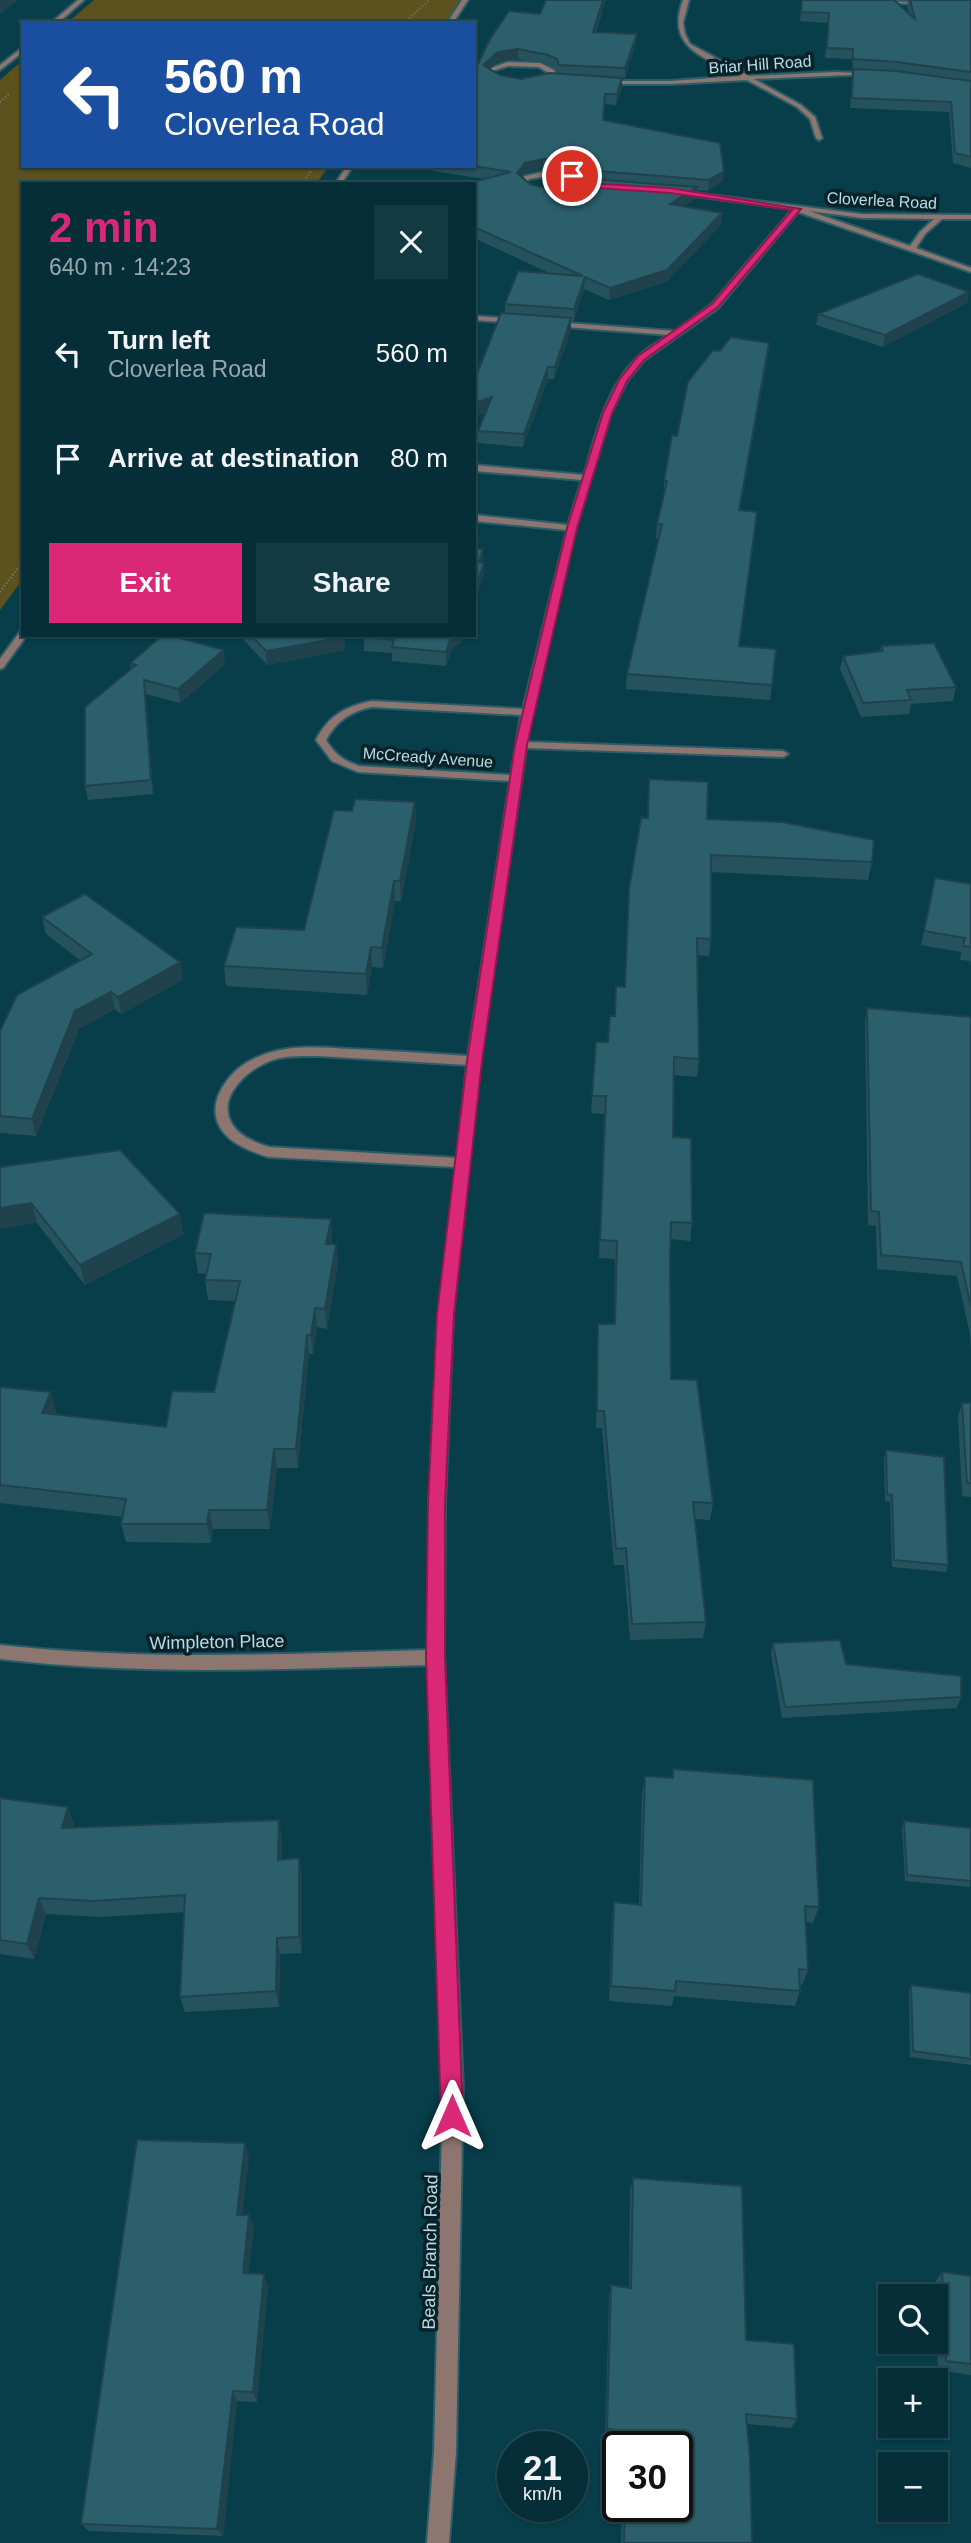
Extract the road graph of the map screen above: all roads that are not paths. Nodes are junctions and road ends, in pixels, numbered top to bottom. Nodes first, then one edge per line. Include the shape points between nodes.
1 (81, 0) edge
2 (465, 0) edge
3 (686, 0) edge
4 (856, 0) edge
5 (933, 3) edge
6 (56, 21) edge
7 (451, 21) edge
8 (21, 51) edge
9 (0, 68) edge
10 (883, 75) edge
11 (550, 78) junction
12 (748, 78) junction
13 (560, 79) edge
14 (599, 83) edge
15 (819, 138) dead end
16 (583, 185) junction
17 (595, 186) edge
18 (670, 190) edge
19 (797, 209) junction
20 (971, 217) edge
21 (940, 218) junction
22 (911, 250) junction
23 (971, 270) edge
24 (476, 318) edge
25 (528, 322) edge
26 (542, 323) edge
27 (678, 333) junction
28 (476, 468) edge
29 (587, 478) junction
30 (476, 518) edge
31 (572, 528) junction
32 (21, 637) edge
33 (0, 666) edge
34 (527, 712) junction
35 (521, 745) junction
36 (783, 754) dead end
37 (516, 778) junction
38 (474, 1061) junction
39 (464, 1163) junction
40 (0, 1652) edge
41 (436, 1657) junction
42 (438, 2543) edge

1 - 6 street
2 - 7 street
3 - 12 street via 680,16 683,38
4 - 5 street
8 - 9 street
10 - 12 street, Briar Hill Road
11 - 11 street via 552,71 530,64 509,64 489,72 498,80 516,83
11 - 13 street
12 - 14 street, Briar Hill Road
12 - 15 street via 808,113
16 - 16 street via 578,178 553,173 534,175 522,184 529,191 557,194
16 - 17 street
18 - 19 street, Cloverlea Road
19 - 21 street, Cloverlea Road
19 - 22 street
19 - 27 street, Beals Branch Road via 733,288
20 - 21 street, Cloverlea Road
21 - 22 street
22 - 23 street
24 - 25 street
26 - 27 street
27 - 29 street, Beals Branch Road via 641,358 623,380 607,413
28 - 29 street
29 - 31 street, Beals Branch Road
30 - 31 street
31 - 34 street, Beals Branch Road
32 - 33 street
34 - 35 street, Beals Branch Road
34 - 37 street, McCready Avenue via 372,704 343,713 327,725 321,740 338,762 358,769
35 - 36 street
35 - 37 street, Beals Branch Road
37 - 38 street, Beals Branch Road
38 - 39 street, Beals Branch Road
38 - 39 street via 310,1051 275,1055 246,1068 225,1093 222,1107 223,1121 230,1130 268,1152
39 - 41 street, Beals Branch Road via 446,1314 436,1503
40 - 41 street, Wimpleton Place via 178,1664
41 - 42 street, Beals Branch Road via 453,2088 445,2452

